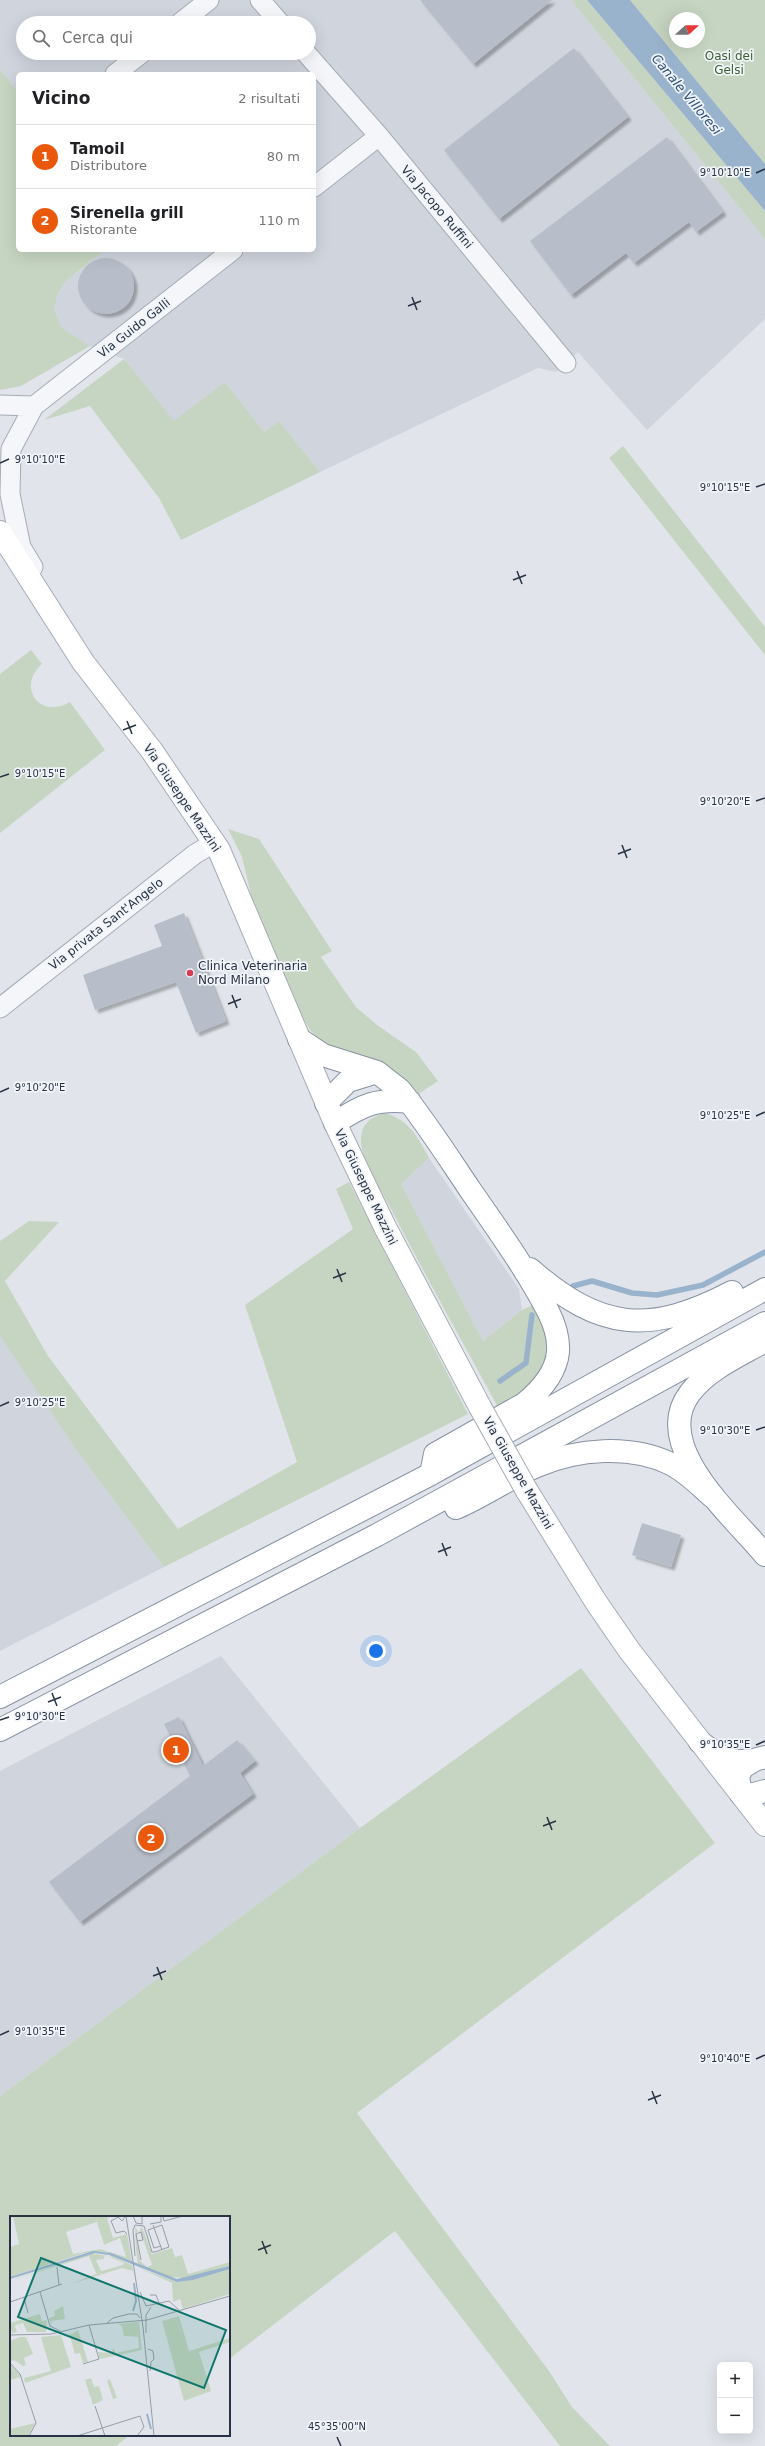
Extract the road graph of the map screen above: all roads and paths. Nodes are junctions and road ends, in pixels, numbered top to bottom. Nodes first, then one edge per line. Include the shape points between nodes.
1 (209, 0) edge
2 (260, 0) edge
3 (189, 16) edge
4 (274, 16) edge
5 (133, 60) edge
6 (312, 60) edge
7 (118, 72) edge
8 (379, 136) junction
9 (316, 185) edge
10 (230, 252) edge
11 (566, 363) dead end
12 (1, 406) edge
13 (34, 406) junction
14 (5, 450) edge
15 (0, 532) edge
16 (83, 662) junction
17 (214, 843) junction
18 (0, 1008) edge
19 (299, 1039) junction
20 (377, 1072) junction
21 (410, 1102) junction
22 (326, 1104) junction
23 (335, 1123) junction
24 (517, 1258) junction
25 (765, 1274) edge
26 (765, 1289) edge
27 (765, 1323) edge
28 (765, 1341) edge
29 (431, 1474) junction
30 (714, 1498) junction
31 (377, 1535) junction
32 (765, 1555) edge
33 (0, 1698) edge
34 (0, 1730) edge
35 (700, 1742) junction
36 (759, 1759) edge
37 (765, 1791) edge
38 (741, 1794) junction
39 (765, 1825) edge

1 - 3 street
2 - 4 street
5 - 7 street
6 - 8 street, Via Jacopo Ruffini
8 - 9 street
8 - 11 street, Via Jacopo Ruffini
10 - 13 street, Via Guido Galli
12 - 13 street
13 - 14 street, Via Guido Galli
14 - 16 street, Via Guido Galli via 10,494 21,547 54,602
15 - 16 main road, Via Giuseppe Mazzini
16 - 17 main road, Via Giuseppe Mazzini via 152,751
17 - 18 street, Via privata Sant'Angelo via 189,859
17 - 19 main road, Via Giuseppe Mazzini
19 - 20 main road via 323,1055
19 - 22 main road, Via Giuseppe Mazzini
20 - 21 main road via 390,1080
20 - 22 main road via 348,1081
21 - 23 main road via 379,1101 360,1107
21 - 24 main road
22 - 23 main road, Via Giuseppe Mazzini
23 - 35 main road, Via Giuseppe Mazzini, bridge via 406,1268 527,1491 617,1632
24 - 25 main road via 576,1304 593,1312 630,1320 651,1320 688,1312
24 - 29 main road via 555,1327 558,1352 554,1366 547,1381 524,1404 435,1454
26 - 29 main road
27 - 31 main road
28 - 30 main road via 702,1381 683,1405 680,1421 687,1458 696,1475
29 - 33 main road
30 - 31 main road via 685,1473 670,1464 649,1457 628,1452 581,1454 536,1466 460,1506
30 - 32 main road
31 - 34 main road
35 - 36 main road via 717,1755 731,1761
35 - 38 main road, Via Giuseppe Mazzini
36 - 38 main road via 743,1767 738,1776
37 - 38 main road via 750,1795
38 - 39 main road, Via Giuseppe Mazzini

